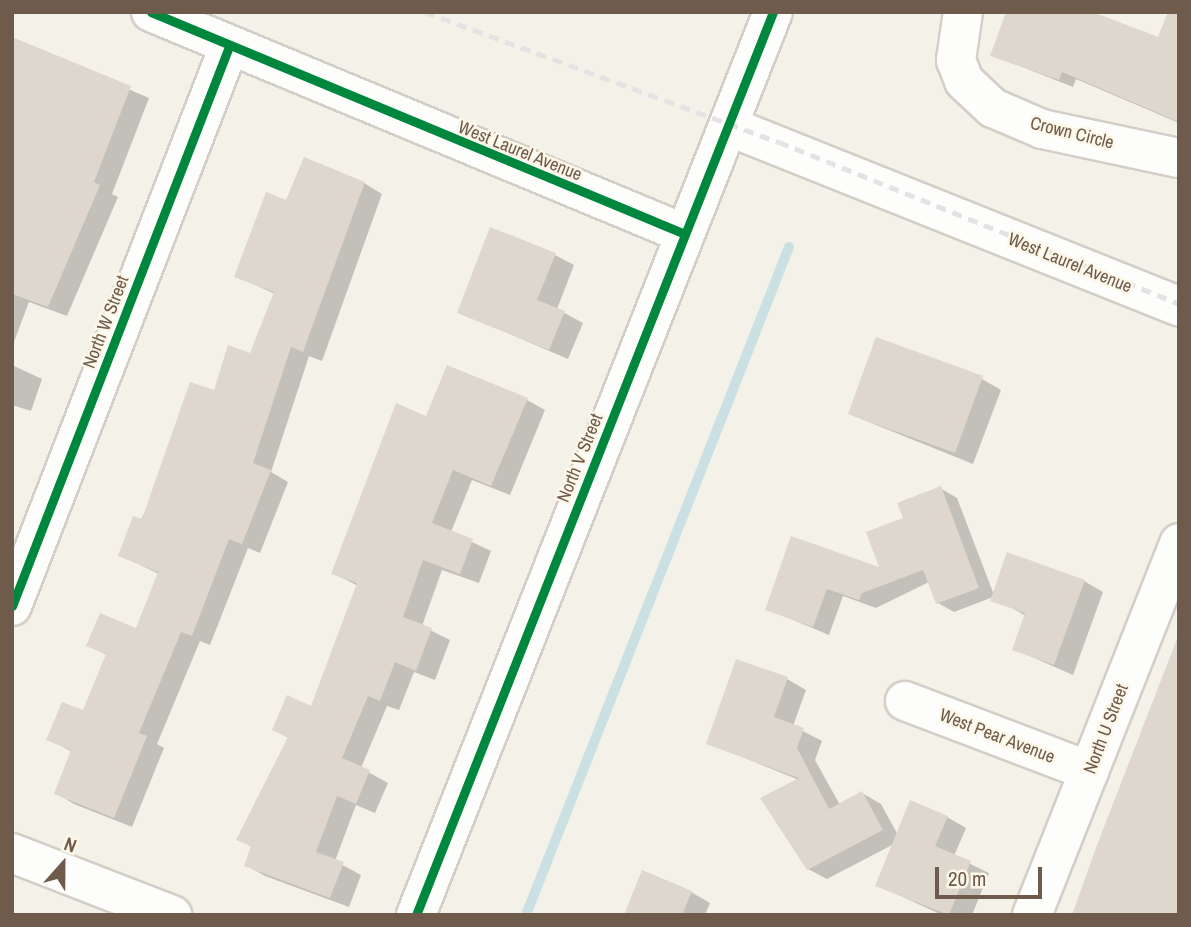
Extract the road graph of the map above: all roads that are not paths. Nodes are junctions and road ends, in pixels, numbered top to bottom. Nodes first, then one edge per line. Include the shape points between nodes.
1 (151, 12) edge
2 (773, 12) edge
3 (963, 12) edge
4 (228, 49) junction
5 (728, 126) junction
6 (1179, 158) edge
7 (685, 234) junction
8 (1179, 306) edge
9 (1179, 543) edge
10 (12, 606) edge
11 (905, 701) dead end
12 (1089, 771) junction
13 (12, 853) edge
14 (172, 915) edge
15 (416, 915) edge
16 (1032, 915) edge

1 - 4 street, West Laurel Avenue
2 - 5 street, North V Street
3 - 6 street, Crown Circle via 956,60 964,81 993,108 1042,129
4 - 7 street, West Laurel Avenue
4 - 10 street, North W Street
5 - 7 street, North V Street
5 - 8 street, West Laurel Avenue
7 - 15 street, North V Street
9 - 12 street, North U Street
11 - 12 street, West Pear Avenue
12 - 16 street, North U Street
13 - 14 street

